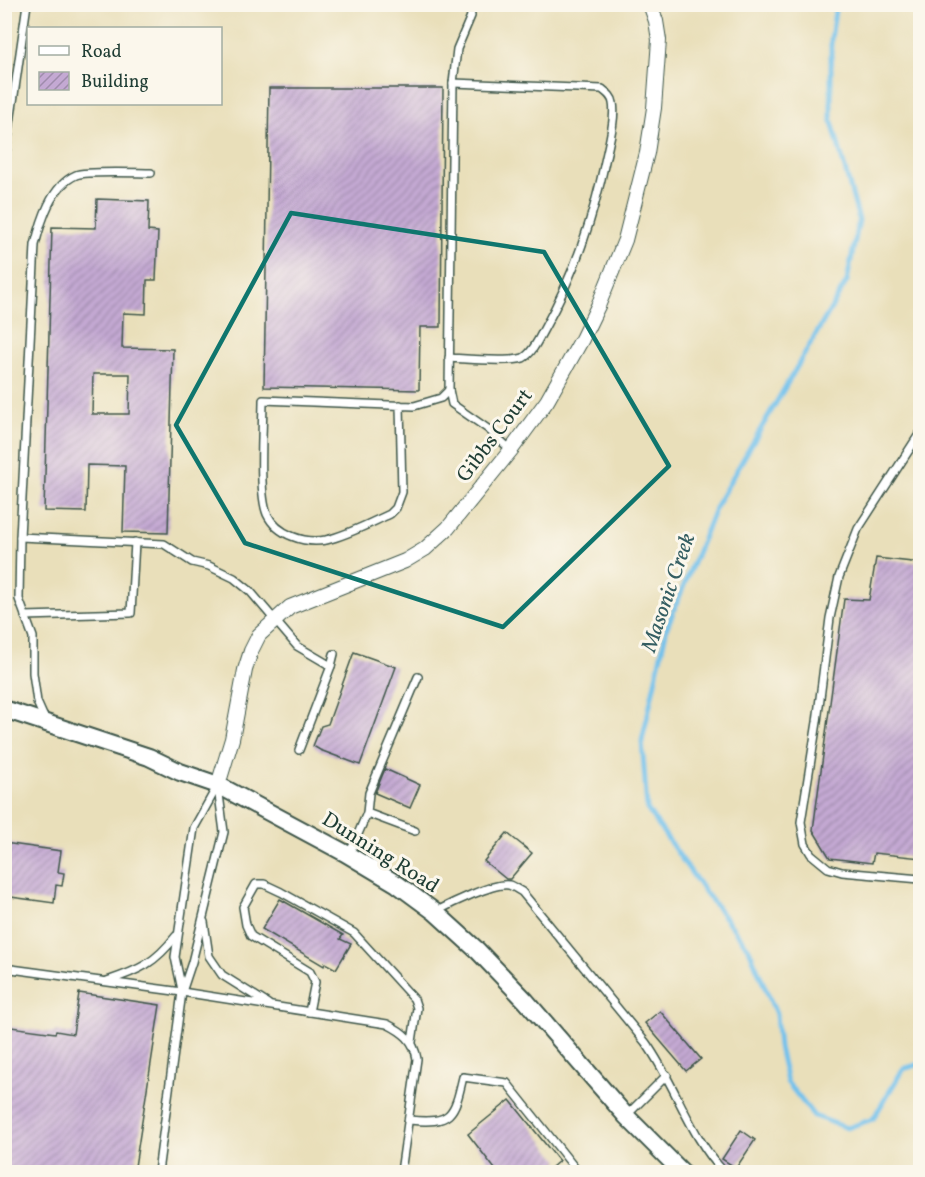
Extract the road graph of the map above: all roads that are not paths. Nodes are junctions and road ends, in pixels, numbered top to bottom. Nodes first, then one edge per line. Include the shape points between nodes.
1 (27, 4) edge
2 (469, 4) edge
3 (478, 4) edge
4 (650, 4) edge
5 (471, 16) junction
6 (453, 83) junction
7 (4, 165) edge
8 (151, 173) dead end
9 (450, 358) junction
10 (449, 390) junction
11 (400, 405) junction
12 (921, 433) edge
13 (511, 450) junction
14 (21, 537) junction
15 (135, 542) junction
16 (26, 616) junction
17 (275, 620) junction
18 (334, 654) dead end
19 (332, 666) junction
20 (418, 677) dead end
21 (4, 709) edge
22 (46, 722) junction
23 (299, 750) dead end
24 (218, 785) junction
25 (367, 813) junction
26 (415, 831) dead end
27 (349, 855) junction
28 (921, 879) edge
29 (435, 912) junction
30 (203, 916) junction
31 (176, 936) junction
32 (4, 968) edge
33 (106, 981) junction
34 (182, 992) junction
35 (273, 1007) junction
36 (309, 1012) junction
37 (412, 1042) junction
38 (667, 1076) junction
39 (626, 1116) junction
40 (409, 1119) junction
41 (158, 1173) edge
42 (401, 1173) edge
43 (578, 1173) edge
44 (682, 1173) edge
45 (724, 1173) edge

1 - 7 lane
2 - 5 lane
3 - 5 lane
4 - 13 street, Gibbs Court via 659,40 654,108 625,240 582,339 547,401
5 - 6 lane via 457,48
6 - 9 lane
6 - 9 lane via 602,89 613,104 610,143 579,256 562,297 533,348 524,357 513,360
8 - 14 lane via 78,174 62,184 40,225 35,245
9 - 10 lane
10 - 11 lane via 441,398 414,406
10 - 13 lane via 452,404
11 - 11 lane via 263,400 263,496 267,515 276,526 293,537 323,540 390,514 402,492
12 - 28 lane via 858,529 839,577 801,822 805,844 828,868
13 - 17 street, Gibbs Court via 448,528 425,549 405,561 290,607
14 - 15 lane
14 - 16 lane via 19,598
15 - 16 lane via 131,613
15 - 17 lane via 164,544 192,562 234,578
16 - 22 lane via 33,637 36,702
17 - 19 lane via 297,646
17 - 24 street, Gibbs Court via 259,635 251,651
18 - 19 lane
19 - 23 lane
20 - 25 lane via 369,793
21 - 22 street, Dunning Road
22 - 24 street, Dunning Road
24 - 27 street, Dunning Road
24 - 30 lane via 224,832
24 - 31 lane via 194,828
25 - 26 lane
25 - 27 lane
27 - 29 street, Dunning Road
29 - 38 lane via 493,888 508,885 522,891 646,1043
29 - 39 street, Dunning Road via 526,1001
30 - 34 lane
30 - 35 lane via 209,956 222,975
31 - 33 lane via 149,964
31 - 34 lane via 175,957
32 - 33 lane
33 - 34 lane
34 - 35 lane
34 - 41 lane
35 - 36 lane
36 - 37 lane via 387,1024
36 - 37 lane via 315,982 310,972 251,936 246,925 243,907 256,884 264,884 354,933 414,999 417,1008
37 - 40 lane via 417,1059
38 - 39 lane
38 - 45 lane via 704,1150
39 - 44 street, Dunning Road
40 - 42 lane
40 - 43 lane via 433,1122 445,1117 456,1107 463,1077 507,1083

